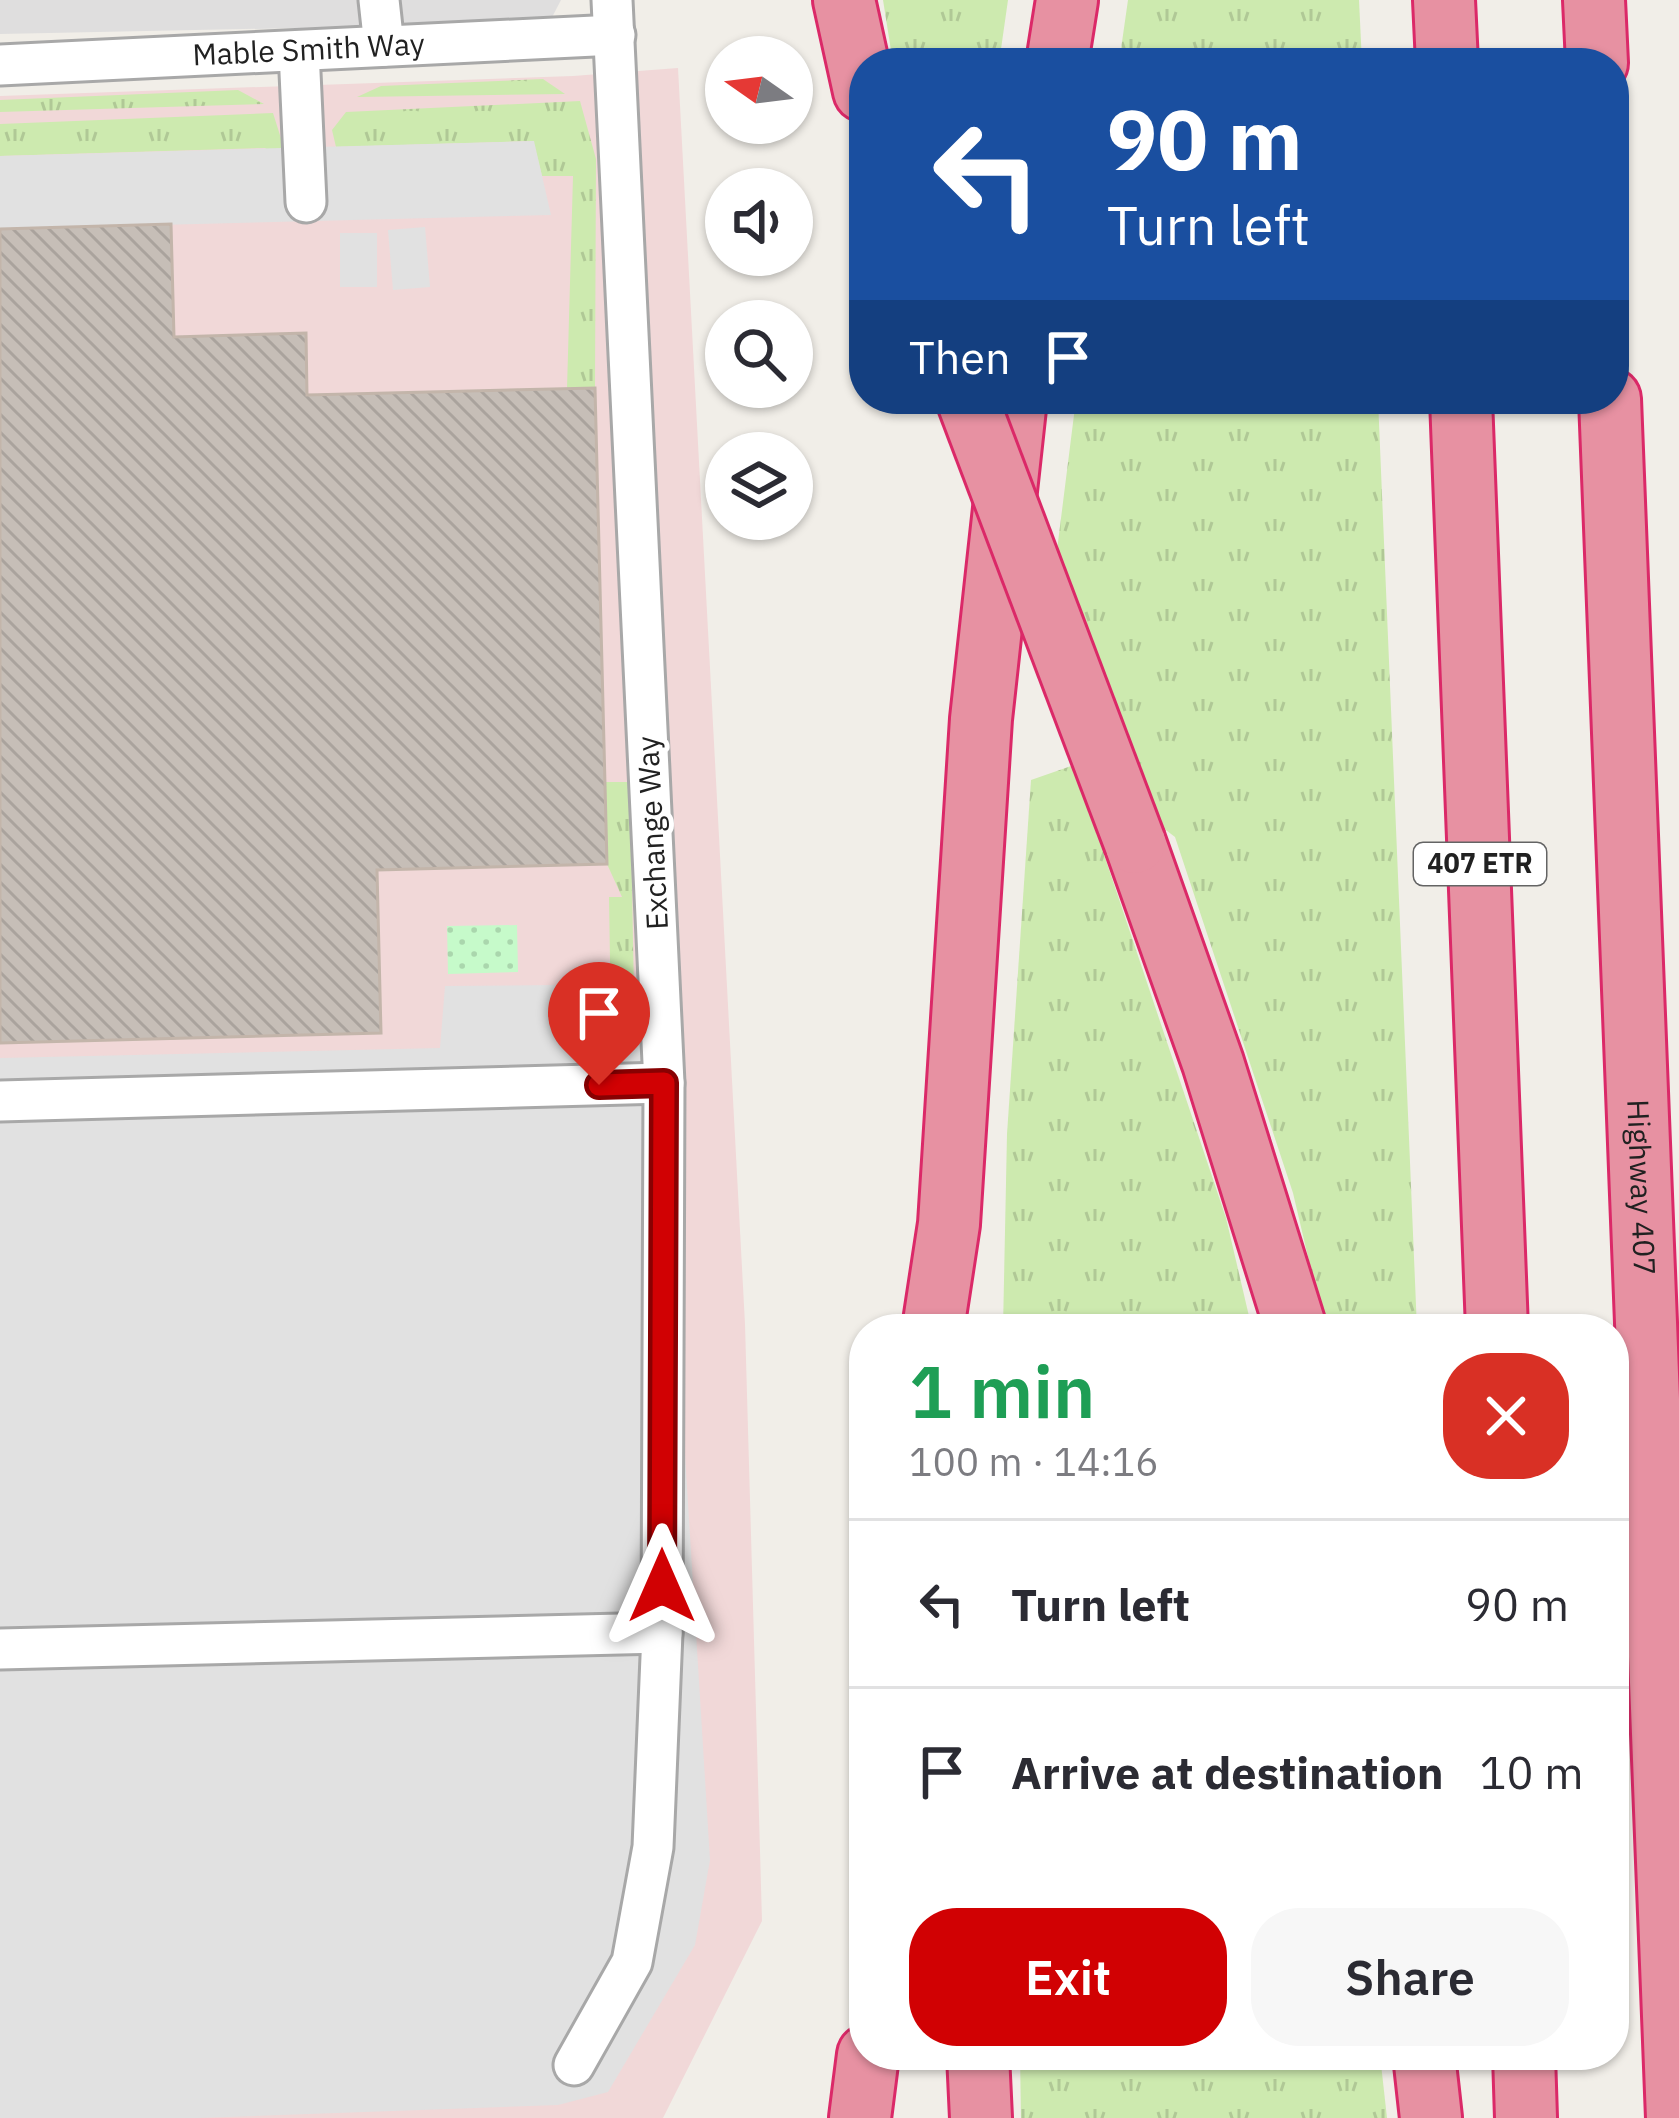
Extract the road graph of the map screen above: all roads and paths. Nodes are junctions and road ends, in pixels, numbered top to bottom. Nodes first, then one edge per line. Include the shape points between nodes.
1 (379, 0) edge
2 (844, 0) edge
3 (1067, 0) edge
4 (1444, 0) edge
5 (1594, 0) edge
6 (614, 17) edge
7 (384, 46) junction
8 (855, 48) edge
9 (1059, 48) edge
10 (1446, 48) edge
11 (1596, 48) edge
12 (298, 51) junction
13 (0, 65) edge
14 (306, 202) dead end
15 (973, 414) edge
16 (1014, 414) edge
17 (1462, 414) edge
18 (1611, 414) edge
19 (664, 1083) junction
20 (0, 1101) edge
21 (949, 1225) junction
22 (935, 1314) edge
23 (952, 1314) edge
24 (1291, 1314) edge
25 (1496, 1314) edge
26 (662, 1633) junction
27 (0, 1649) edge
28 (574, 2066) dead end
29 (866, 2070) edge
30 (979, 2070) edge
31 (1426, 2070) edge
32 (1524, 2070) edge
33 (860, 2118) edge
34 (981, 2118) edge
35 (1431, 2118) edge
36 (1526, 2118) edge
37 (1677, 2118) edge

1 - 7 street
2 - 8 highway
3 - 9 highway
4 - 10 highway
5 - 11 highway
6 - 7 street, Mable Smith Way
6 - 19 street, Exchange Way
7 - 12 street, Mable Smith Way
12 - 13 street, Mable Smith Way
12 - 14 street
15 - 24 highway, bridge via 1213,1064
16 - 21 highway via 982,719
17 - 25 highway, 407 ETR
18 - 37 highway, Highway 407
19 - 20 street
19 - 26 street, Exchange Way
21 - 22 highway
21 - 23 highway
26 - 27 street
26 - 28 street, Exchange Way via 653,1847 632,1962
29 - 33 highway
30 - 34 highway
31 - 35 highway
32 - 36 highway

